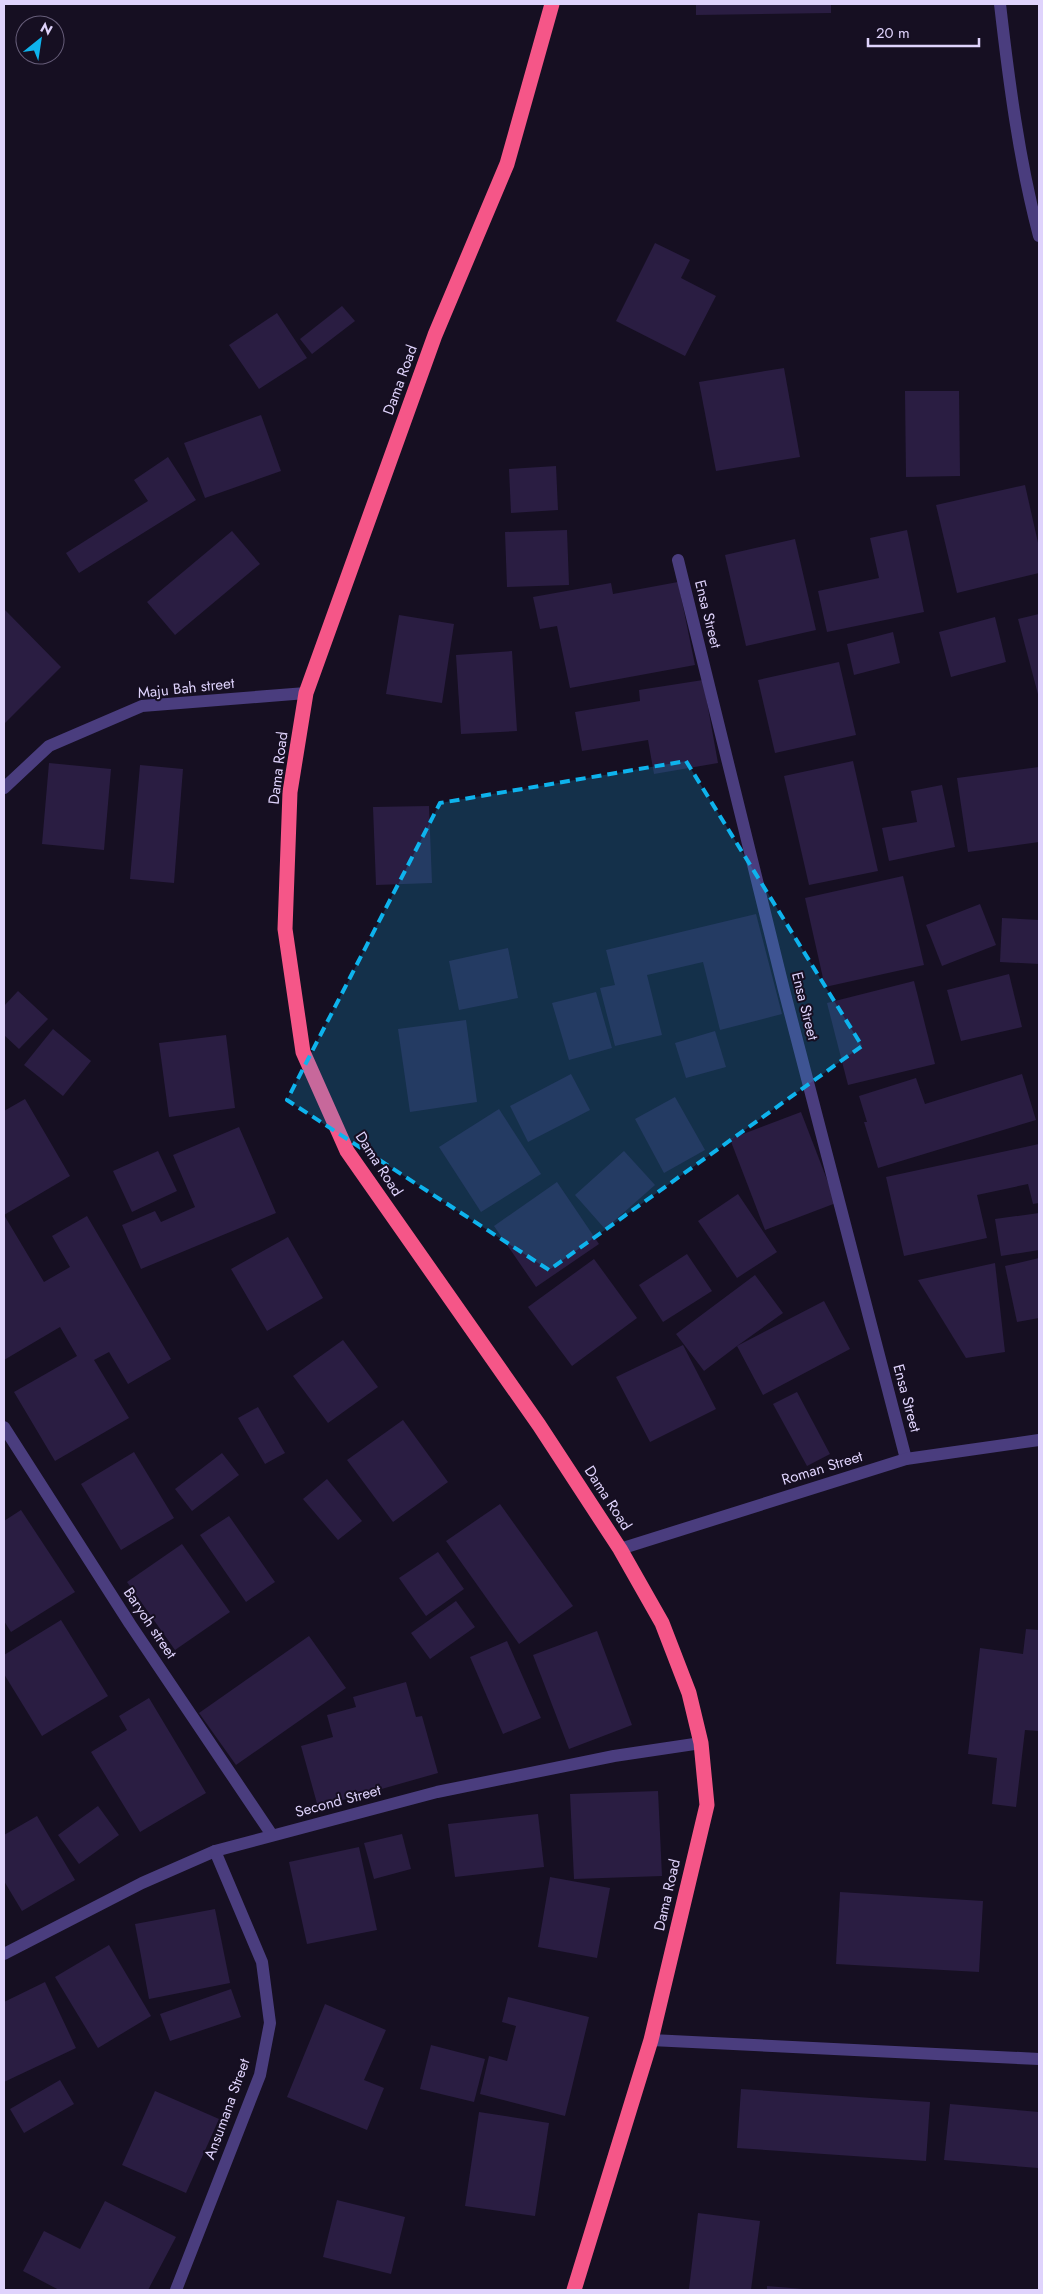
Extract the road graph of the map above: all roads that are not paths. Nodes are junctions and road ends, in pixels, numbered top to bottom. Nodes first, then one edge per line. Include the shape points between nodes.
1 (552, 4) edge
2 (1000, 4) edge
3 (1039, 236) edge
4 (678, 560) dead end
5 (306, 693) junction
6 (4, 788) edge
7 (4, 1427) edge
8 (1039, 1440) edge
9 (906, 1460) junction
10 (620, 1549) junction
11 (701, 1743) junction
12 (272, 1835) junction
13 (215, 1851) junction
14 (4, 1954) edge
15 (651, 2040) junction
16 (1039, 2059) edge
17 (176, 2290) edge
18 (574, 2290) edge

1 - 5 highway, Dama Road via 507,164 434,335
2 - 3 street via 1009,81
4 - 9 street, Ensa Street via 786,999
5 - 6 street, Maju Bah street via 142,706 48,746
5 - 10 highway, Dama Road via 290,792 285,928 303,1052 347,1150 539,1425
7 - 12 street, Baryoh street via 130,1624
8 - 9 street, Roman Street
9 - 10 street, Roman Street
10 - 11 highway, Dama Road via 662,1624 689,1693
11 - 12 street, Second Street via 532,1771
11 - 15 highway, Dama Road via 707,1805
12 - 13 street, Second Street
13 - 14 street, Second Street via 142,1883
13 - 17 street, Ansumana Street via 262,1962 270,2023 260,2074
15 - 16 street
15 - 18 highway, Dama Road

